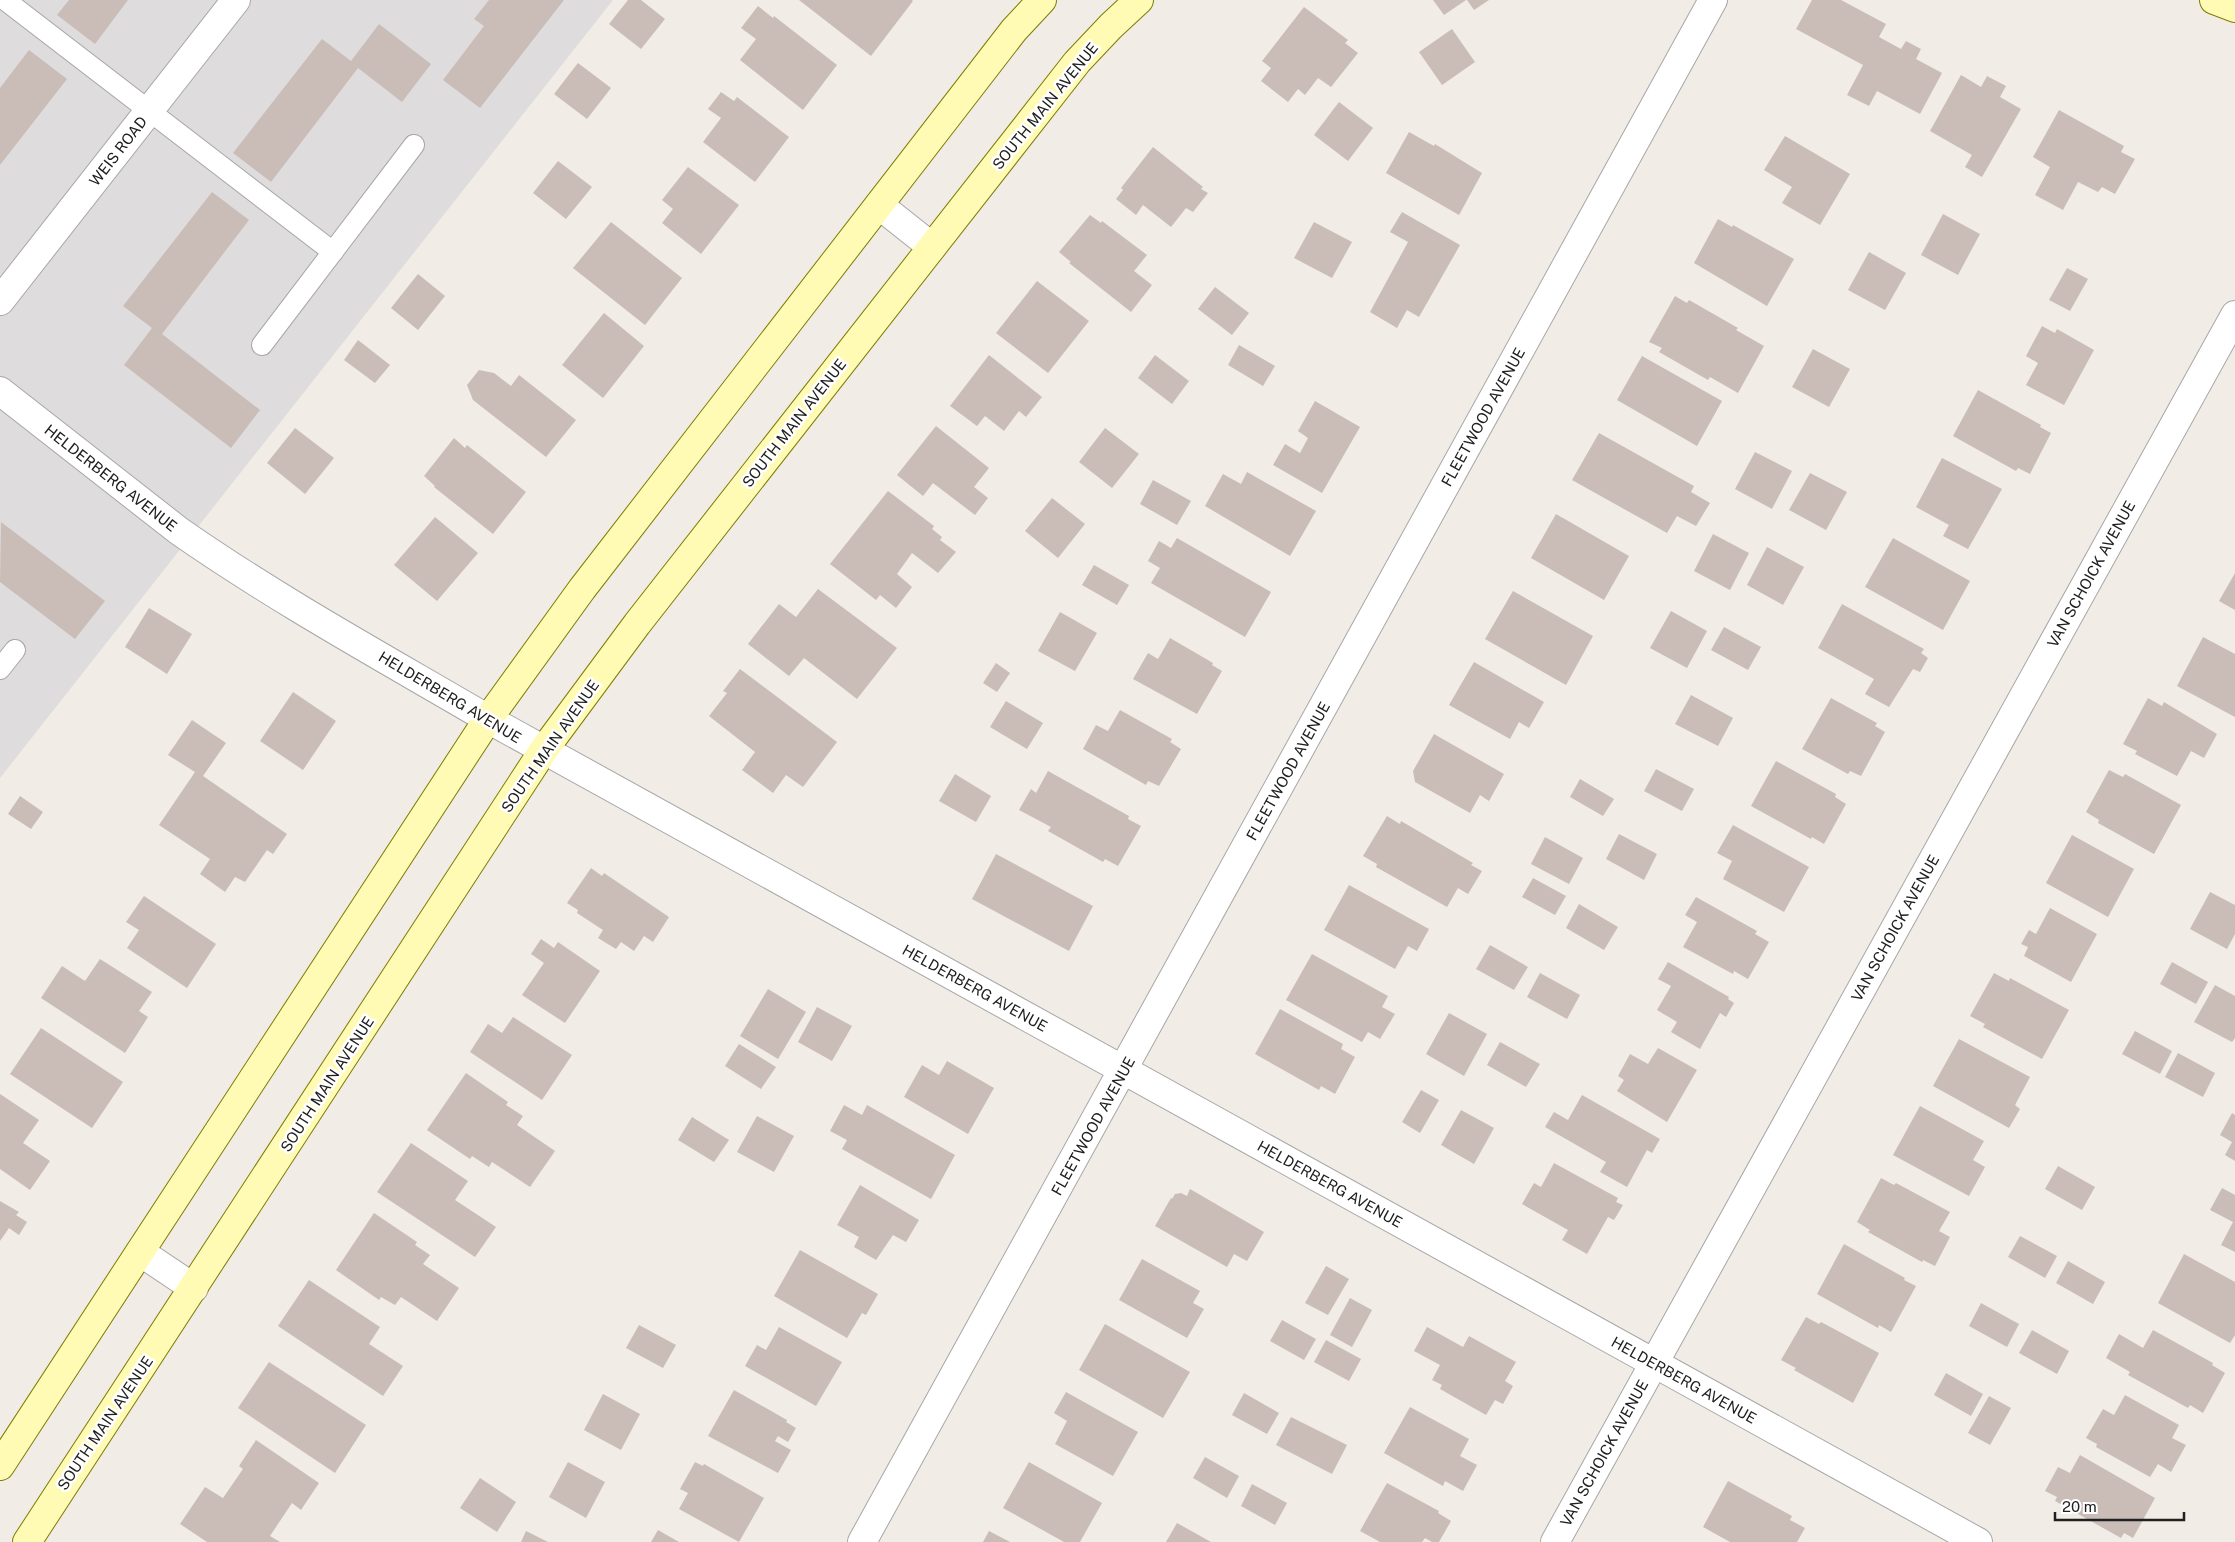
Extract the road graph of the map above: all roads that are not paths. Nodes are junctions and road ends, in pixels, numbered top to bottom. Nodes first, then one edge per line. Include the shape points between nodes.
1 (5, 0) edge
2 (236, 0) edge
3 (1042, 0) edge
4 (1139, 0) edge
5 (1713, 0) edge
6 (2214, 0) edge
7 (2235, 8) edge
8 (149, 111) junction
9 (414, 145) dead end
10 (879, 205) junction
11 (932, 247) junction
12 (333, 252) junction
13 (0, 301) edge
14 (2235, 315) edge
15 (262, 345) dead end
16 (0, 391) edge
17 (15, 650) dead end
18 (0, 669) edge
19 (488, 719) junction
20 (543, 751) junction
21 (1124, 1070) junction
22 (140, 1252) junction
23 (194, 1288) junction
24 (1653, 1363) junction
25 (0, 1466) edge
26 (27, 1542) edge
27 (862, 1542) edge
28 (1555, 1542) edge
29 (1978, 1542) edge

1 - 8 lane
2 - 8 street, WEIS ROAD
3 - 10 street via 1014,30
4 - 11 street, SOUTH MAIN AVENUE via 1078,62
5 - 21 street, FLEETWOOD AVENUE
6 - 7 street
8 - 12 lane
8 - 13 street, WEIS ROAD
9 - 12 lane
10 - 11 street
10 - 19 street via 582,589
11 - 20 street, SOUTH MAIN AVENUE via 637,624
12 - 15 lane
14 - 24 street, VAN SCHOICK AVENUE
16 - 19 street, HELDERBERG AVENUE via 206,550
17 - 18 lane
19 - 20 street, HELDERBERG AVENUE
19 - 22 street
20 - 21 street, HELDERBERG AVENUE
20 - 23 street, SOUTH MAIN AVENUE
21 - 24 street, HELDERBERG AVENUE
21 - 27 street, FLEETWOOD AVENUE
22 - 23 street
22 - 25 street
23 - 26 street, SOUTH MAIN AVENUE
24 - 28 street, VAN SCHOICK AVENUE
24 - 29 street, HELDERBERG AVENUE

